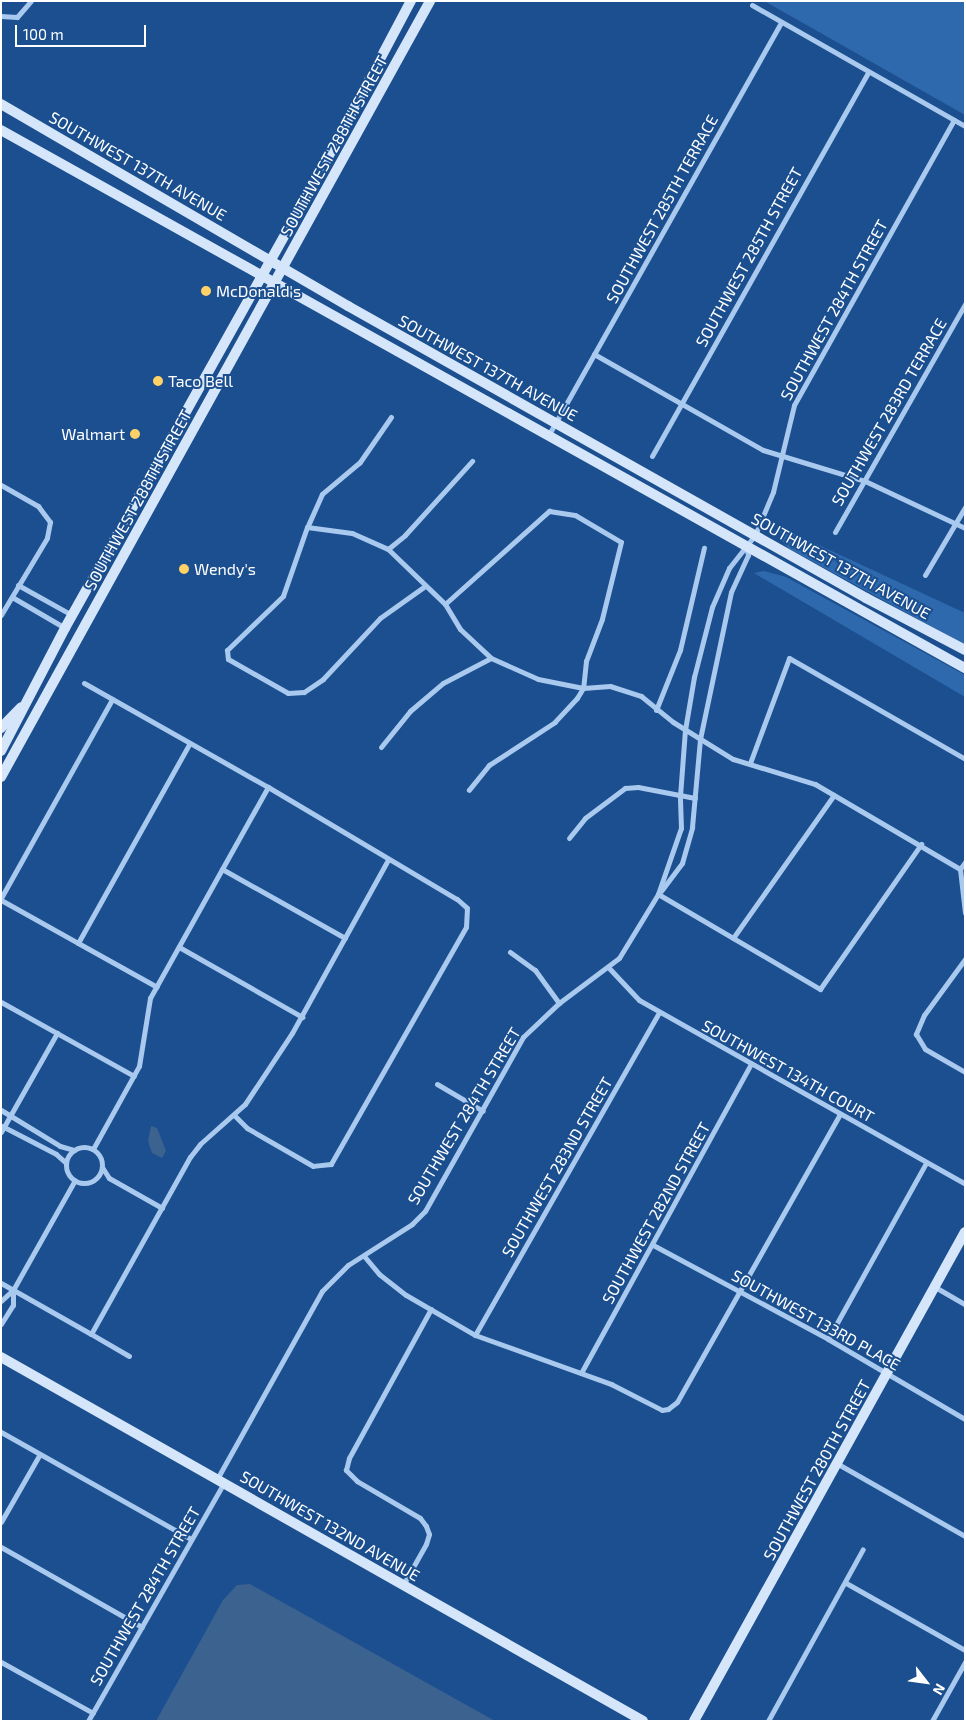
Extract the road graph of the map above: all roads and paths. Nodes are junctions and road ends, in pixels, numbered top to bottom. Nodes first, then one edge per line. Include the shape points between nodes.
1 (31, 1) edge
2 (411, 1) edge
3 (430, 1) edge
4 (752, 5) dead end
5 (1, 16) edge
6 (781, 22) junction
7 (868, 72) junction
8 (1, 104) edge
9 (954, 120) junction
10 (965, 126) edge
11 (1, 130) edge
12 (271, 260) junction
13 (284, 268) junction
14 (262, 276) junction
15 (276, 284) junction
16 (965, 304) edge
17 (405, 338) junction
18 (398, 351) junction
19 (594, 354) junction
20 (682, 402) junction
21 (391, 417) dead end
22 (555, 423) junction
23 (547, 436) junction
24 (652, 456) dead end
25 (784, 458) junction
26 (472, 461) dead end
27 (865, 481) junction
28 (1, 484) edge
29 (965, 507) edge
30 (956, 524) junction
31 (307, 527) junction
32 (965, 528) edge
33 (834, 532) dead end
34 (755, 535) junction
35 (746, 547) junction
36 (704, 548) dead end
37 (388, 549) junction
38 (925, 575) dead end
39 (18, 585) junction
40 (425, 586) junction
41 (12, 597) junction
42 (445, 604) junction
43 (1, 615) edge
44 (72, 615) junction
45 (65, 628) junction
46 (965, 650) edge
47 (491, 658) junction
48 (965, 668) edge
49 (84, 683) dead end
50 (583, 688) junction
51 (29, 699) junction
52 (112, 699) junction
53 (656, 710) junction
54 (1, 728) edge
55 (685, 730) junction
56 (700, 739) junction
57 (190, 743) junction
58 (382, 747) dead end
59 (1, 751) edge
60 (965, 759) edge
61 (750, 763) junction
62 (1, 777) edge
63 (268, 787) junction
64 (469, 790) dead end
65 (834, 795) junction
66 (680, 796) junction
67 (695, 798) junction
68 (570, 838) dead end
69 (921, 844) junction
70 (388, 860) junction
71 (965, 862) edge
72 (222, 869) junction
73 (960, 869) junction
74 (658, 894) junction
75 (1, 899) edge
76 (965, 913) edge
77 (345, 938) junction
78 (733, 938) junction
79 (78, 943) junction
80 (179, 947) junction
81 (510, 952) dead end
82 (965, 959) edge
83 (608, 967) junction
84 (157, 987) junction
85 (1, 1002) edge
86 (559, 1003) junction
87 (659, 1012) junction
88 (302, 1017) junction
89 (57, 1033) junction
90 (751, 1064) junction
91 (965, 1072) edge
92 (134, 1076) junction
93 (437, 1084) dead end
94 (1, 1110) edge
95 (483, 1111) junction
96 (840, 1114) junction
97 (10, 1116) junction
98 (235, 1116) junction
99 (2, 1128) edge
100 (93, 1149) junction
101 (74, 1150) junction
102 (66, 1163) junction
103 (926, 1163) junction
104 (102, 1167) junction
105 (109, 1178) junction
106 (95, 1179) junction
107 (75, 1180) junction
108 (965, 1184) edge
109 (162, 1208) junction
110 (965, 1232) edge
111 (653, 1245) junction
112 (364, 1256) junction
113 (1, 1283) edge
114 (935, 1286) junction
115 (13, 1290) junction
116 (740, 1292) junction
117 (1, 1301) edge
118 (965, 1304) edge
119 (431, 1310) junction
120 (1, 1324) edge
121 (91, 1334) junction
122 (475, 1335) junction
123 (828, 1339) junction
124 (129, 1356) dead end
125 (1, 1357) edge
126 (581, 1373) junction
127 (887, 1374) junction
128 (965, 1419) edge
129 (1, 1432) edge
130 (40, 1454) junction
131 (838, 1464) junction
132 (220, 1481) junction
133 (1, 1522) edge
134 (965, 1536) edge
135 (192, 1539) junction
136 (1, 1547) edge
137 (864, 1550) dead end
138 (846, 1583) junction
139 (403, 1585) junction
140 (142, 1626) junction
141 (965, 1650) edge
142 (1, 1662) edge
143 (965, 1662) edge
144 (93, 1713) junction
145 (770, 1720) edge
146 (88, 1721) edge
147 (644, 1721) edge
148 (694, 1721) edge
149 (932, 1721) edge

1 - 5 street via 17,16
2 - 12 main road, SOUTHWEST 288TH STREET
3 - 13 main road, SOUTHWEST 288TH STREET
4 - 6 street
6 - 7 street
6 - 19 street, SOUTHWEST 285TH TERRACE
7 - 9 street
7 - 20 street, SOUTHWEST 285TH STREET
8 - 12 main road, SOUTHWEST 137TH AVENUE
9 - 10 street
9 - 25 street, SOUTHWEST 284TH STREET via 794,405 786,431
11 - 14 main road, SOUTHWEST 137TH AVENUE
12 - 13 main road, SOUTHWEST 137TH AVENUE
12 - 14 main road, SOUTHWEST 288TH STREET
13 - 15 main road, SOUTHWEST 288TH STREET
13 - 17 main road, SOUTHWEST 137TH AVENUE
14 - 15 main road, SOUTHWEST 137TH AVENUE
14 - 44 main road, SOUTHWEST 288TH STREET
15 - 18 main road, SOUTHWEST 137TH AVENUE
15 - 62 main road, SOUTHWEST 288TH STREET
16 - 27 street, SOUTHWEST 283RD TERRACE
17 - 18 main road
17 - 22 main road, SOUTHWEST 137TH AVENUE
18 - 23 main road, SOUTHWEST 137TH AVENUE
19 - 20 street
19 - 22 street, SOUTHWEST 285TH TERRACE
20 - 24 street, SOUTHWEST 285TH STREET
20 - 25 street via 763,450
21 - 31 street via 360,462 322,494
22 - 23 street, SOUTHWEST 285TH TERRACE
22 - 34 main road, SOUTHWEST 137TH AVENUE
23 - 35 main road, SOUTHWEST 137TH AVENUE
25 - 27 street
25 - 34 street, SOUTHWEST 284TH STREET
26 - 37 street via 405,535
27 - 30 street
27 - 33 street, SOUTHWEST 283RD TERRACE
28 - 39 street via 38,506 49,517 47,538
29 - 30 street
30 - 32 street
30 - 38 street
31 - 37 street via 352,533
31 - 40 street via 283,596 227,650 228,659 288,693 304,692 323,679 380,618
34 - 35 street, SOUTHWEST 284TH STREET
34 - 46 main road, SOUTHWEST 137TH AVENUE
35 - 48 main road, SOUTHWEST 137TH AVENUE
35 - 55 street, SOUTHWEST 284TH STREET via 730,568 712,607 694,677
35 - 56 street, SOUTHWEST 284TH STREET via 748,555 731,592
36 - 53 street via 680,650
37 - 40 street
39 - 41 street
39 - 44 street
40 - 42 street
41 - 43 street
41 - 45 street
42 - 47 street via 460,629
42 - 50 street via 549,511 575,515 621,542 602,619 586,661
44 - 45 main road, SOUTHWEST 288TH STREET
45 - 51 main road, SOUTHWEST 288TH STREET
47 - 50 street via 538,679
47 - 58 street via 443,683 410,711
49 - 52 street
50 - 53 street via 610,686 641,696
50 - 64 street via 555,722 489,764
51 - 54 main road
51 - 59 main road, SOUTHWEST 288TH STREET
52 - 57 street
52 - 75 street
53 - 55 street
55 - 56 street
55 - 66 street, SOUTHWEST 284TH STREET
56 - 61 street via 733,758
56 - 67 street, SOUTHWEST 284TH STREET
57 - 63 street
57 - 79 street
60 - 61 street via 789,658
61 - 65 street via 815,784
63 - 70 street
63 - 72 street
65 - 69 street
65 - 78 street
66 - 67 street
66 - 68 street via 638,787 625,788 584,818
66 - 74 street, SOUTHWEST 284TH STREET via 681,828
67 - 74 street, SOUTHWEST 284TH STREET via 692,827 682,863
69 - 73 street
69 - 78 street via 820,989
70 - 77 street
70 - 98 street via 461,901 467,908 469,919 340,1152 331,1164 314,1166 247,1128
71 - 73 street
72 - 77 street
72 - 80 street
73 - 76 street
74 - 78 street
74 - 83 street, SOUTHWEST 284TH STREET via 619,958
75 - 79 street
77 - 88 street
79 - 84 street
80 - 84 street
80 - 88 street
81 - 86 street via 535,970
82 - 91 street via 920,1022 917,1038 924,1049
83 - 86 street, SOUTHWEST 284TH STREET
83 - 87 street, SOUTHWEST 134TH COURT via 639,1000
84 - 92 street via 148,1007 142,1057
85 - 89 street
86 - 95 street, SOUTHWEST 284TH STREET via 523,1037
87 - 90 street, SOUTHWEST 134TH COURT
87 - 122 street, SOUTHWEST 283ND STREET
88 - 98 street
89 - 92 street
89 - 97 street
90 - 96 street, SOUTHWEST 134TH COURT
90 - 111 street, SOUTHWEST 282ND STREET
92 - 100 street
93 - 95 street
94 - 97 street
95 - 112 street, SOUTHWEST 284TH STREET via 424,1211 412,1224
96 - 103 street, SOUTHWEST 134TH COURT
96 - 116 street
97 - 99 street
97 - 101 street via 60,1146
98 - 109 street via 195,1150
99 - 102 street via 56,1154
100 - 101 street
100 - 104 street via 99,1155
101 - 102 street
102 - 107 street
103 - 108 street, SOUTHWEST 134TH COURT
103 - 123 street
104 - 105 street
104 - 106 street
105 - 106 street
105 - 109 street
106 - 107 street
107 - 115 street
109 - 121 street
110 - 114 main road, SOUTHWEST 280TH STREET
111 - 116 street, SOUTHWEST 133RD PLACE
111 - 126 street, SOUTHWEST 282ND STREET
112 - 119 street via 379,1274
112 - 132 street, SOUTHWEST 284TH STREET via 348,1265 322,1291
113 - 115 street
114 - 118 street
114 - 127 main road, SOUTHWEST 280TH STREET
115 - 117 street
115 - 120 street via 13,1305
115 - 121 street
116 - 123 street, SOUTHWEST 133RD PLACE
116 - 126 street via 677,1402 662,1410
119 - 122 street
119 - 139 street via 349,1458 346,1470 357,1481 420,1518 426,1526 429,1534 426,1544
121 - 124 street
122 - 126 street
123 - 127 street, SOUTHWEST 133RD PLACE
125 - 132 main road, SOUTHWEST 132ND AVENUE
127 - 128 street, SOUTHWEST 133RD PLACE
127 - 131 main road, SOUTHWEST 280TH STREET
129 - 130 street
130 - 133 street
130 - 135 street
131 - 134 street
131 - 148 main road, SOUTHWEST 280TH STREET
132 - 135 street, SOUTHWEST 284TH STREET
132 - 139 main road, SOUTHWEST 132ND AVENUE
135 - 140 street, SOUTHWEST 284TH STREET
136 - 140 street
137 - 138 street
138 - 141 street
138 - 145 street
139 - 147 main road, SOUTHWEST 132ND AVENUE
140 - 144 street, SOUTHWEST 284TH STREET
142 - 144 street
143 - 149 street
144 - 146 street, SOUTHWEST 284TH STREET

